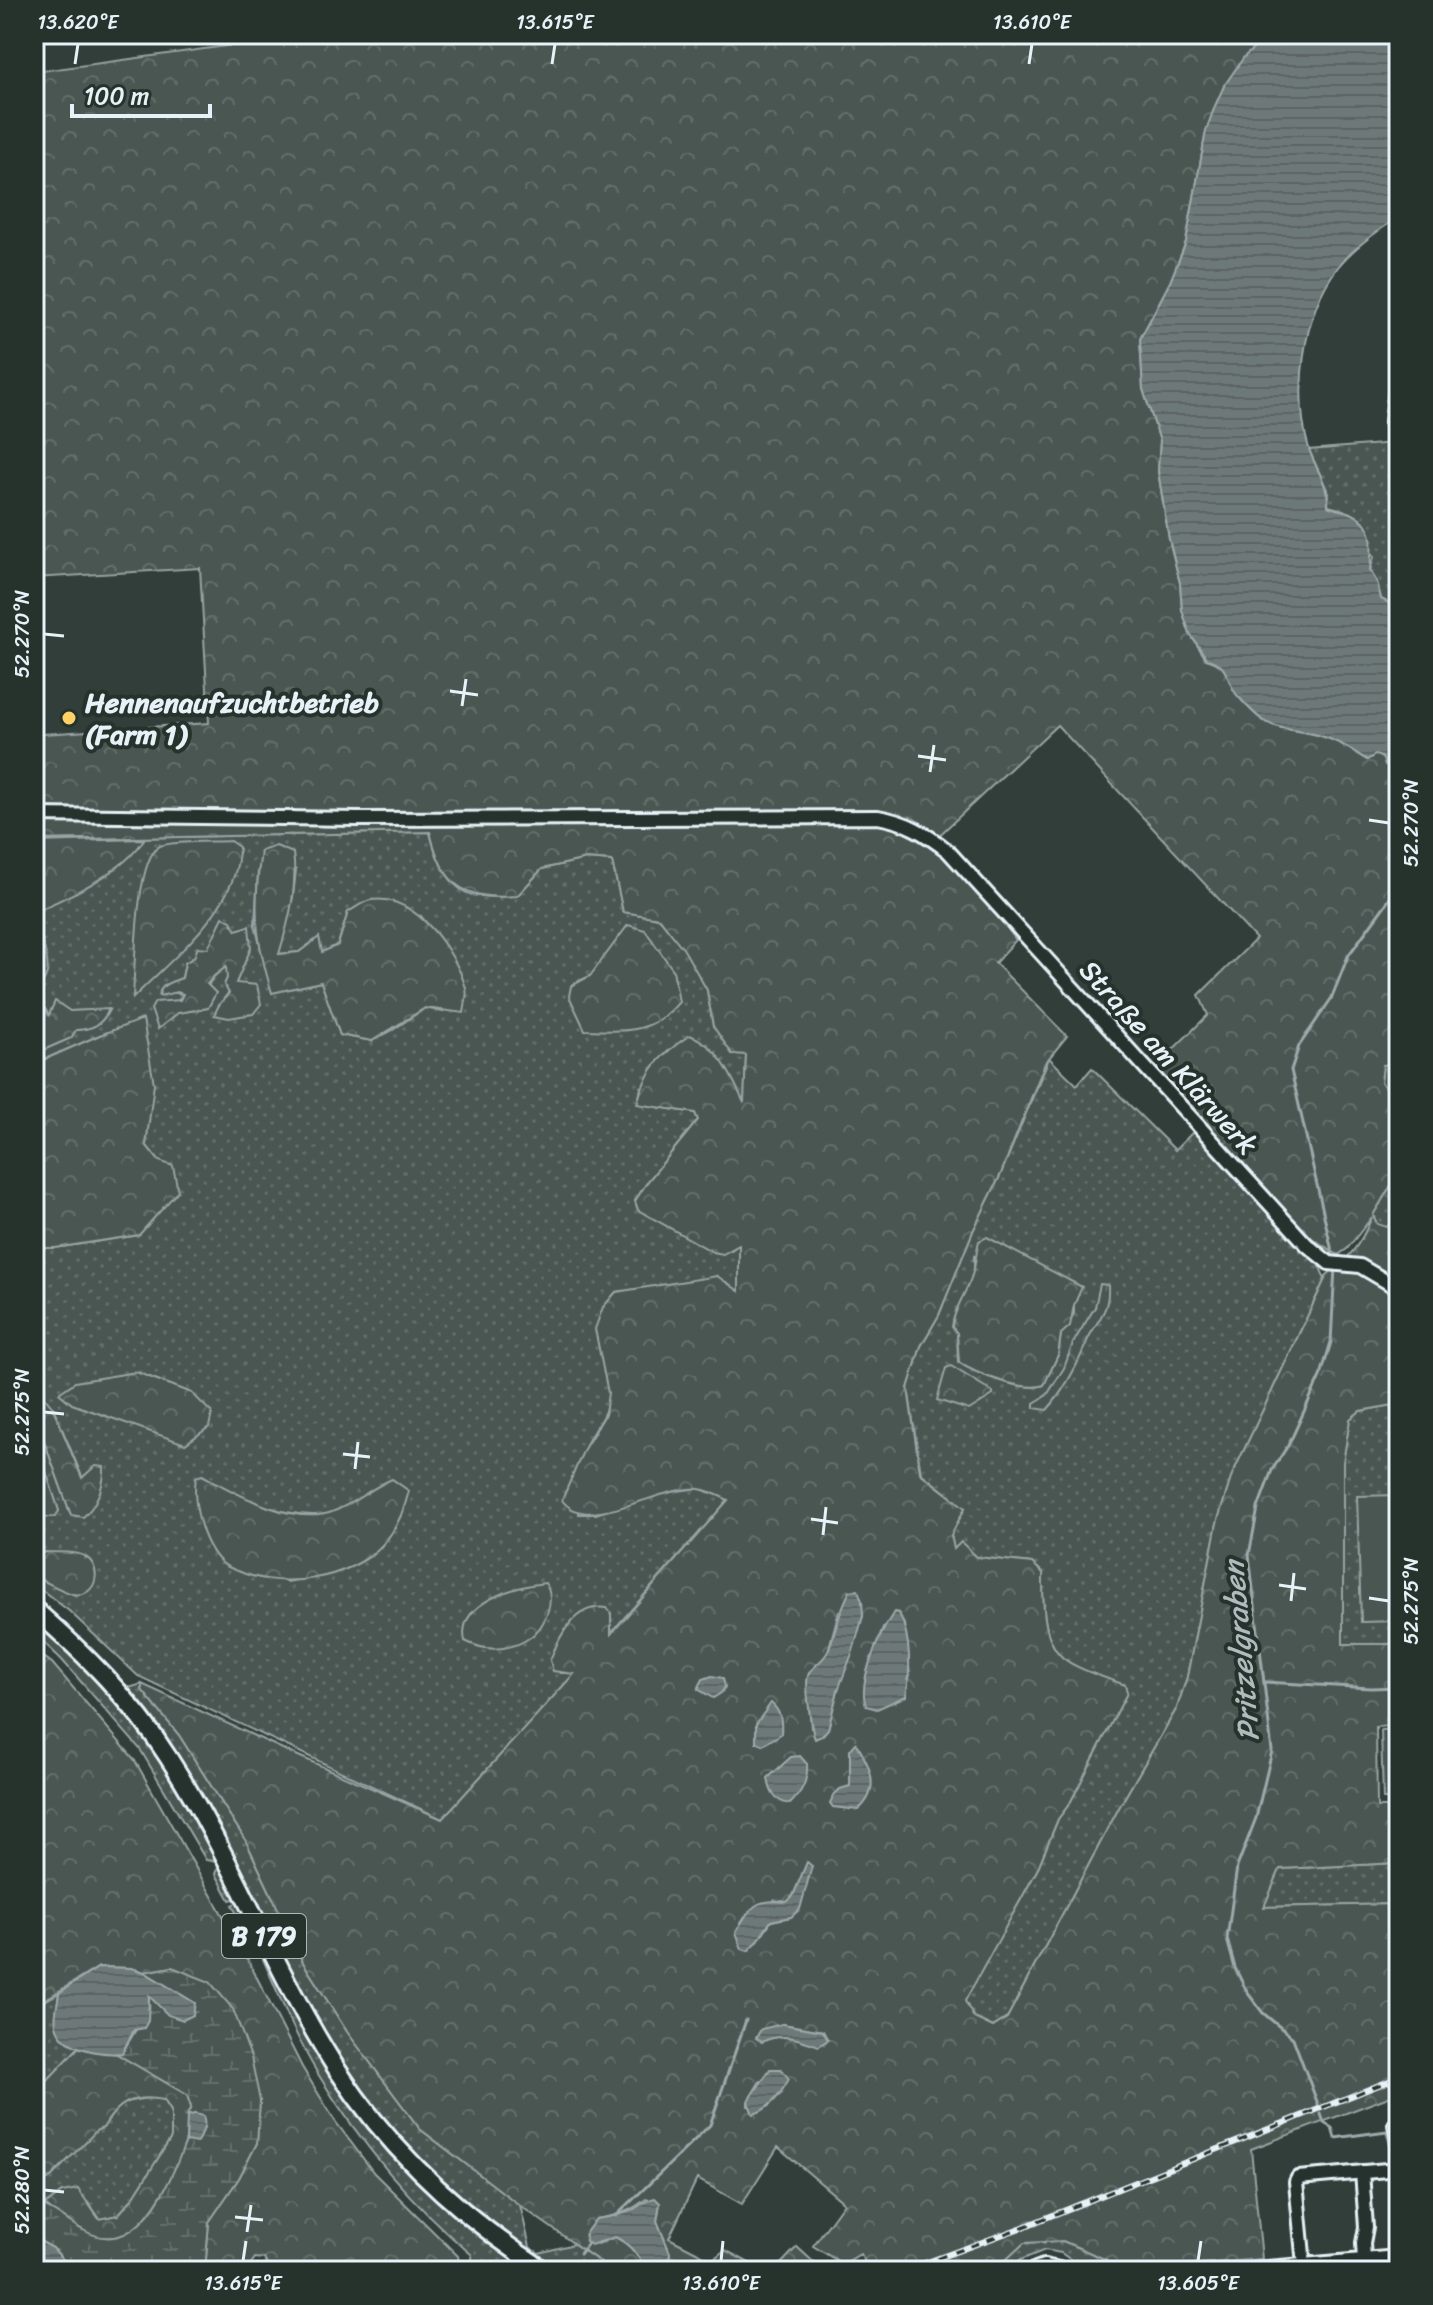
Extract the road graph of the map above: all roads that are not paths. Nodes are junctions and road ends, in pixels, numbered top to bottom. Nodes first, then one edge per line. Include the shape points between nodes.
1 (1399, 367) edge
2 (1399, 475) edge
3 (34, 815) edge
4 (1399, 1289) edge
5 (34, 1609) edge
6 (1395, 2125) dead end
7 (1399, 2140) edge
8 (1399, 2166) edge
9 (1362, 2172) junction
10 (1303, 2255) dead end
11 (1399, 2259) edge
12 (1364, 2261) junction
13 (1278, 2269) edge
14 (545, 2271) edge
15 (1036, 2271) edge
16 (1059, 2271) edge
17 (1255, 2271) edge

1 - 2 street via 1392,422
3 - 4 street, Straße am Klärwerk via 902,821 948,851 1307,1245 1335,1264 1360,1266
5 - 14 main road, B 179 via 122,1694 168,1756 297,2000 338,2071 379,2127 445,2197
6 - 7 street
8 - 9 street
9 - 10 street via 1298,2178
9 - 12 street
11 - 12 main road
12 - 13 main road
13 - 17 main road
15 - 16 main road

